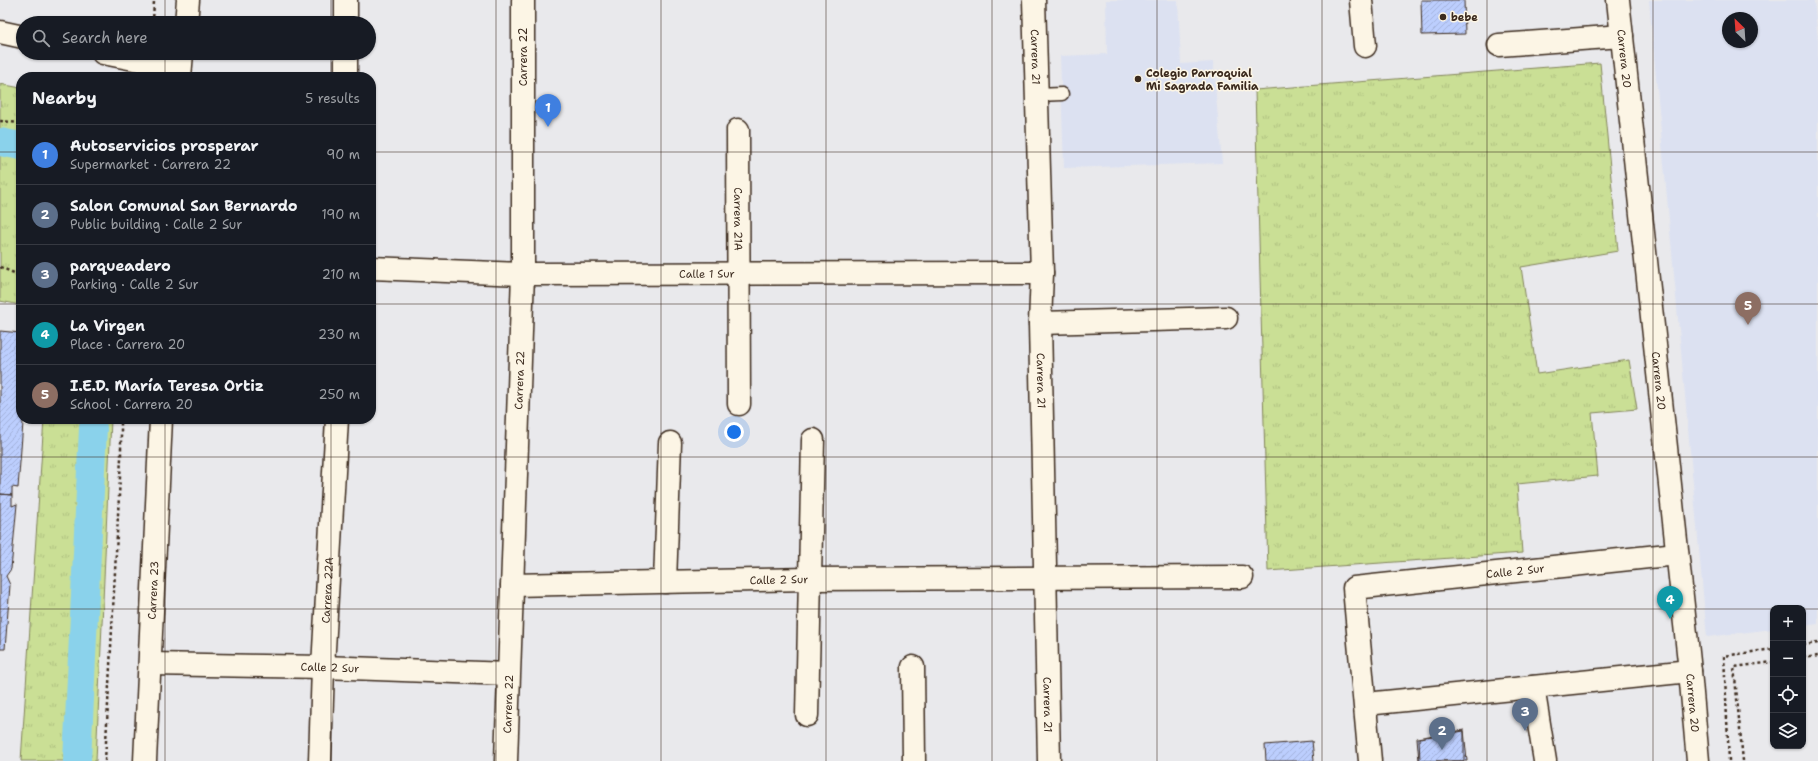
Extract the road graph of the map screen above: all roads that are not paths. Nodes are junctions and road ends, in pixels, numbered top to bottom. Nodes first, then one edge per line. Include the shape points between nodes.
1 (188, 0) edge
2 (346, 0) edge
3 (523, 0) edge
4 (1034, 0) edge
5 (1361, 0) edge
6 (1618, 0) edge
7 (187, 16) edge
8 (346, 16) edge
9 (0, 32) edge
10 (16, 35) edge
11 (1622, 36) junction
12 (1499, 45) dead end
13 (1365, 46) dead end
14 (145, 60) edge
15 (346, 60) edge
16 (181, 66) edge
17 (346, 72) edge
18 (1062, 94) dead end
19 (1037, 95) junction
20 (738, 130) dead end
21 (376, 268) edge
22 (1042, 273) junction
23 (523, 274) junction
24 (739, 274) junction
25 (1226, 318) dead end
26 (1040, 323) junction
27 (739, 404) dead end
28 (161, 424) edge
29 (337, 424) edge
30 (813, 440) dead end
31 (670, 443) dead end
32 (1678, 554) junction
33 (1046, 577) junction
34 (1242, 577) dead end
35 (810, 579) junction
36 (665, 582) junction
37 (512, 585) junction
38 (151, 664) junction
39 (323, 667) junction
40 (913, 667) dead end
41 (1690, 671) junction
42 (508, 674) junction
43 (1533, 687) junction
44 (1366, 704) junction
45 (807, 715) dead end
46 (145, 761) edge
47 (320, 761) edge
48 (506, 761) edge
49 (914, 761) edge
50 (1049, 761) edge
51 (1370, 761) edge
52 (1545, 761) edge
53 (1698, 761) edge

1 - 7 street
2 - 8 street
3 - 23 street, Carrera 22
4 - 19 street, Carrera 21
5 - 13 street
6 - 11 street, Carrera 20
9 - 10 street
11 - 12 street
11 - 32 street, Carrera 20
14 - 16 street
15 - 17 street
18 - 19 lane
19 - 22 street, Carrera 21
20 - 24 street, Carrera 21A
21 - 23 street, Calle 1 Sur
22 - 24 street, Calle 1 Sur
22 - 26 street, Carrera 21
23 - 24 street, Calle 1 Sur
23 - 37 street, Carrera 22
24 - 27 street, Carrera 21A
25 - 26 street
26 - 33 street, Carrera 21
28 - 38 street, Carrera 23
29 - 39 street, Carrera 22A
30 - 35 street
31 - 36 street
32 - 41 street, Carrera 20
32 - 44 street, Calle 2 Sur via 1354,588
33 - 34 street, Calle 2 Sur
33 - 35 street, Calle 2 Sur
33 - 50 street, Carrera 21
35 - 36 street, Calle 2 Sur
35 - 45 street
36 - 37 street, Calle 2 Sur
37 - 42 street, Carrera 22
38 - 39 street, Calle 2 Sur
38 - 46 street, Carrera 23
39 - 42 street, Calle 2 Sur
39 - 47 street, Carrera 22A
40 - 49 street
41 - 43 street
41 - 53 street, Carrera 20
42 - 48 street, Carrera 22
43 - 44 street
43 - 52 street
44 - 51 street

